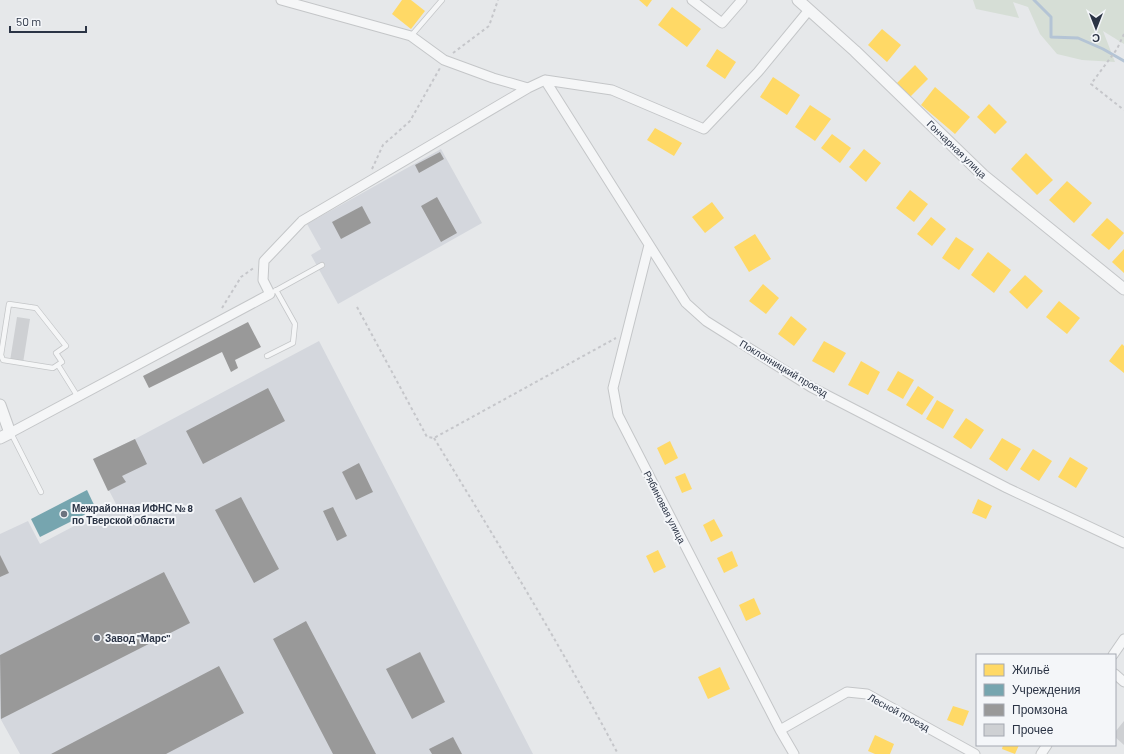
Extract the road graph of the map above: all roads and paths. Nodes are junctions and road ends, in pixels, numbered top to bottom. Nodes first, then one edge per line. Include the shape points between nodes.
1 (281, 0) edge
2 (442, 0) edge
3 (498, 0) edge
4 (692, 0) edge
5 (742, 0) edge
6 (798, 0) edge
7 (809, 10) junction
8 (1124, 34) edge
9 (411, 36) junction
10 (444, 60) junction
11 (545, 80) junction
12 (528, 88) junction
13 (1124, 110) edge
14 (366, 183) junction
15 (649, 245) junction
16 (264, 261) junction
17 (322, 265) dead end
18 (1124, 289) edge
19 (273, 292) junction
20 (357, 308) dead end
21 (213, 324) junction
22 (628, 331) junction
23 (1, 355) edge
24 (268, 356) dead end
25 (58, 365) junction
26 (78, 397) junction
27 (0, 405) edge
28 (10, 433) junction
29 (0, 438) edge
30 (434, 438) junction
31 (41, 492) dead end
32 (1124, 543) edge
33 (1124, 639) edge
34 (1113, 654) edge
35 (1116, 675) edge
36 (1124, 682) edge
37 (780, 730) junction
38 (618, 754) edge
39 (794, 754) edge
40 (975, 754) edge

1 - 9 street
2 - 9 lane
3 - 10 path via 489,26
4 - 5 street via 722,23
6 - 7 street, Гончарная улица
7 - 11 street via 758,72 704,129 612,90
7 - 18 street, Гончарная улица via 855,50 983,175
8 - 13 path via 1118,49 1091,84
9 - 10 street
10 - 12 street
10 - 14 path via 410,121 383,145
11 - 12 street
11 - 15 street, Поклонницкий проезд
12 - 14 street
14 - 16 street via 302,221
15 - 22 street, Рябиновая улица
15 - 32 street, Поклонницкий проезд via 686,303 706,321 811,387 1007,488
16 - 19 street via 263,280
16 - 21 path via 241,277
17 - 19 lane
19 - 21 street
19 - 24 lane via 295,324 292,343
20 - 30 path via 427,437
21 - 26 street
22 - 30 path
22 - 37 street, Рябиновая улица via 613,388 618,415
23 - 25 lane via 3,360 53,368
23 - 25 lane via 9,304 36,308 66,346 56,353 62,362
25 - 26 lane
26 - 28 street
27 - 28 street
28 - 29 street
28 - 31 lane
30 - 38 path via 530,596
33 - 34 street
35 - 36 street
37 - 39 street, Рябиновая улица
37 - 40 street, Лесной проезд via 847,692 867,694

